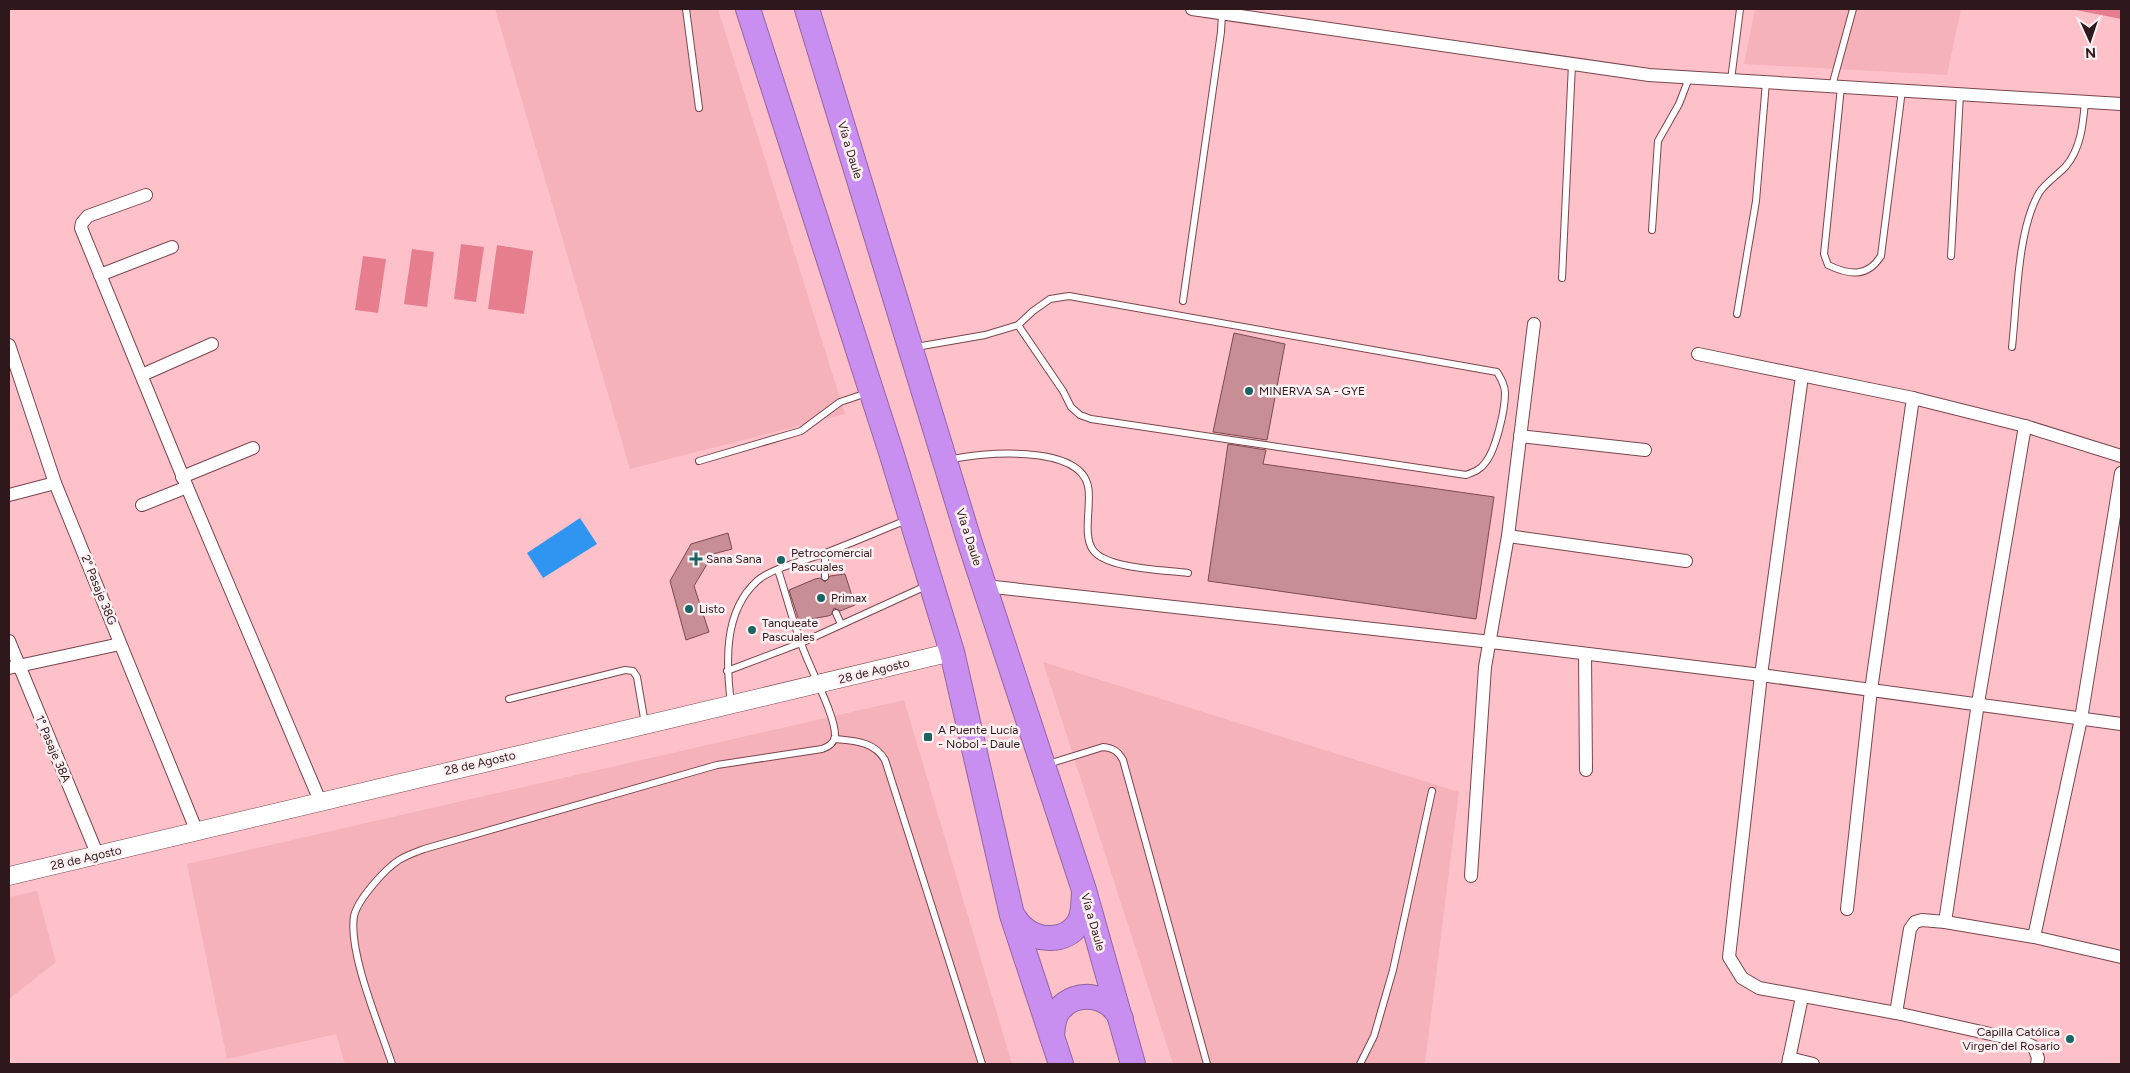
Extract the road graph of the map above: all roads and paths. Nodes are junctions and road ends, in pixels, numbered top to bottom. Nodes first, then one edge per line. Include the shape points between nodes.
1 (686, 9) edge
2 (748, 9) edge
3 (807, 9) edge
4 (1192, 9) edge
5 (1740, 9) edge
6 (1853, 9) edge
7 (1222, 13) junction
8 (1572, 64) junction
9 (1689, 78) junction
10 (1731, 80) junction
11 (1766, 82) junction
12 (1836, 86) junction
13 (1902, 90) junction
14 (1960, 94) junction
15 (2086, 102) junction
16 (2121, 104) edge
17 (699, 108) dead end
18 (146, 195) dead end
19 (1652, 230) dead end
20 (172, 246) dead end
21 (1951, 256) dead end
22 (100, 275) junction
23 (1562, 278) dead end
24 (1183, 301) dead end
25 (1737, 314) dead end
26 (1534, 324) dead end
27 (1018, 325) junction
28 (212, 344) dead end
29 (9, 345) edge
30 (2012, 346) dead end
31 (911, 348) junction
32 (1698, 354) dead end
33 (142, 375) junction
34 (1802, 376) junction
35 (871, 392) junction
36 (1913, 398) junction
37 (2026, 426) junction
38 (1520, 436) junction
39 (253, 448) dead end
40 (1645, 450) dead end
41 (2121, 456) edge
42 (945, 461) junction
43 (699, 462) dead end
44 (2121, 473) edge
45 (55, 482) junction
46 (184, 482) junction
47 (9, 495) edge
48 (142, 505) dead end
49 (910, 518) junction
50 (1508, 536) junction
51 (825, 553) junction
52 (1686, 562) dead end
53 (778, 570) junction
54 (1188, 573) dead end
55 (825, 577) dead end
56 (932, 583) junction
57 (985, 586) junction
58 (836, 613) dead end
59 (841, 624) junction
60 (9, 641) edge
61 (1491, 642) junction
62 (801, 643) junction
63 (120, 644) junction
64 (952, 652) junction
65 (1585, 654) junction
66 (13, 667) edge
67 (727, 671) junction
68 (1762, 675) junction
69 (817, 685) junction
70 (1871, 690) junction
71 (509, 699) dead end
72 (731, 704) junction
73 (1978, 704) junction
74 (2082, 718) junction
75 (2121, 724) edge
76 (645, 725) junction
77 (835, 739) junction
78 (1043, 766) junction
79 (1586, 770) dead end
80 (1432, 791) dead end
81 (320, 801) junction
82 (197, 832) junction
83 (98, 856) junction
84 (9, 876) edge
85 (1471, 876) dead end
86 (1084, 890) junction
87 (1847, 909) dead end
88 (1012, 915) junction
89 (1945, 922) junction
90 (2034, 937) junction
91 (2121, 957) edge
92 (1802, 997) junction
93 (1896, 1013) junction
94 (1123, 1025) junction
95 (1052, 1036) junction
96 (1789, 1061) edge
97 (392, 1064) edge
98 (982, 1064) edge
99 (1061, 1064) edge
100 (1133, 1064) edge
101 (1207, 1064) edge
102 (1360, 1064) edge
103 (1813, 1064) edge
104 (2037, 1064) edge

1 - 17 lane
2 - 35 highway
3 - 31 highway, Vía a Daule
4 - 7 street
5 - 10 lane
6 - 12 lane
7 - 8 street
7 - 24 lane
8 - 9 street
8 - 23 lane
9 - 10 street
9 - 19 lane via 1680,104 1658,141
10 - 11 street
11 - 12 street
11 - 25 lane via 1756,201
12 - 13 street
12 - 13 lane via 1824,254 1828,265 1858,273 1869,270 1881,256
13 - 14 street
14 - 15 street
14 - 21 lane
15 - 16 street
15 - 30 lane via 2074,154 2039,192 2028,223
18 - 22 street via 88,216 82,223 81,228
20 - 22 street
22 - 33 street
26 - 38 street
27 - 27 lane via 1050,299 1069,296 1497,372 1504,382 1505,393 1496,442 1486,463 1466,475 1091,418 1080,415 1071,407
27 - 31 lane via 984,335
28 - 33 street
29 - 45 street, 2° Pasaje 38G
31 - 42 highway, Vía a Daule
32 - 34 street
33 - 46 street
34 - 36 street
34 - 68 street
35 - 43 lane via 840,402 801,431
35 - 49 highway
36 - 37 street
36 - 70 street
37 - 41 street
37 - 73 street
38 - 40 street
38 - 50 street
39 - 46 street
42 - 54 lane via 969,455 1023,454 1075,466 1083,474 1088,487 1088,539 1093,551 1115,563
42 - 57 highway, Vía a Daule
44 - 74 street
45 - 47 street
45 - 63 street, 2° Pasaje 38G
46 - 48 street
46 - 81 street
49 - 51 lane
49 - 56 highway
50 - 52 street
50 - 61 street
51 - 53 lane
51 - 55 lane
53 - 62 lane
53 - 67 lane via 758,581 742,602 730,628
56 - 59 lane
56 - 64 highway
57 - 61 street
57 - 78 highway, Vía a Daule
58 - 59 lane
59 - 62 lane
60 - 66 street, 1° Pasaje 38A
61 - 65 street
61 - 85 street via 1485,667
62 - 67 lane
62 - 69 lane
63 - 66 street
63 - 82 street, 2° Pasaje 38G
64 - 69 street, 28 de Agosto
64 - 88 highway
65 - 68 street
65 - 79 street
66 - 83 street, 1° Pasaje 38A
67 - 72 lane
68 - 70 street
68 - 92 street via 1729,958 1737,972 1750,984
69 - 72 street, 28 de Agosto
69 - 77 lane via 831,716
70 - 73 street
70 - 87 street
71 - 76 lane via 625,670 633,671 637,677
72 - 76 street, 28 de Agosto
73 - 74 street
73 - 89 street
74 - 75 street
74 - 90 street
76 - 81 street, 28 de Agosto
77 - 97 lane via 822,749 717,765 424,849 388,868 363,898 354,915 354,936 357,957
77 - 98 lane via 870,745 881,753
78 - 86 highway, Vía a Daule
78 - 101 lane via 1103,748 1112,748 1123,760
80 - 102 lane via 1393,970 1374,1036
81 - 82 street, 28 de Agosto
82 - 83 street, 28 de Agosto
83 - 84 street, 28 de Agosto
86 - 88 highway via 1078,924 1054,939 1032,934
86 - 94 highway, Vía a Daule
88 - 95 highway
89 - 90 street
89 - 93 street via 1922,920 1915,922 1910,929
90 - 91 street
92 - 93 street
92 - 96 street
93 - 104 street via 2022,1041 2034,1047
94 - 95 highway via 1118,1012 1108,1002 1096,997 1082,997 1069,1001 1059,1010 1053,1022
94 - 100 highway, Vía a Daule
95 - 99 highway
96 - 103 street

